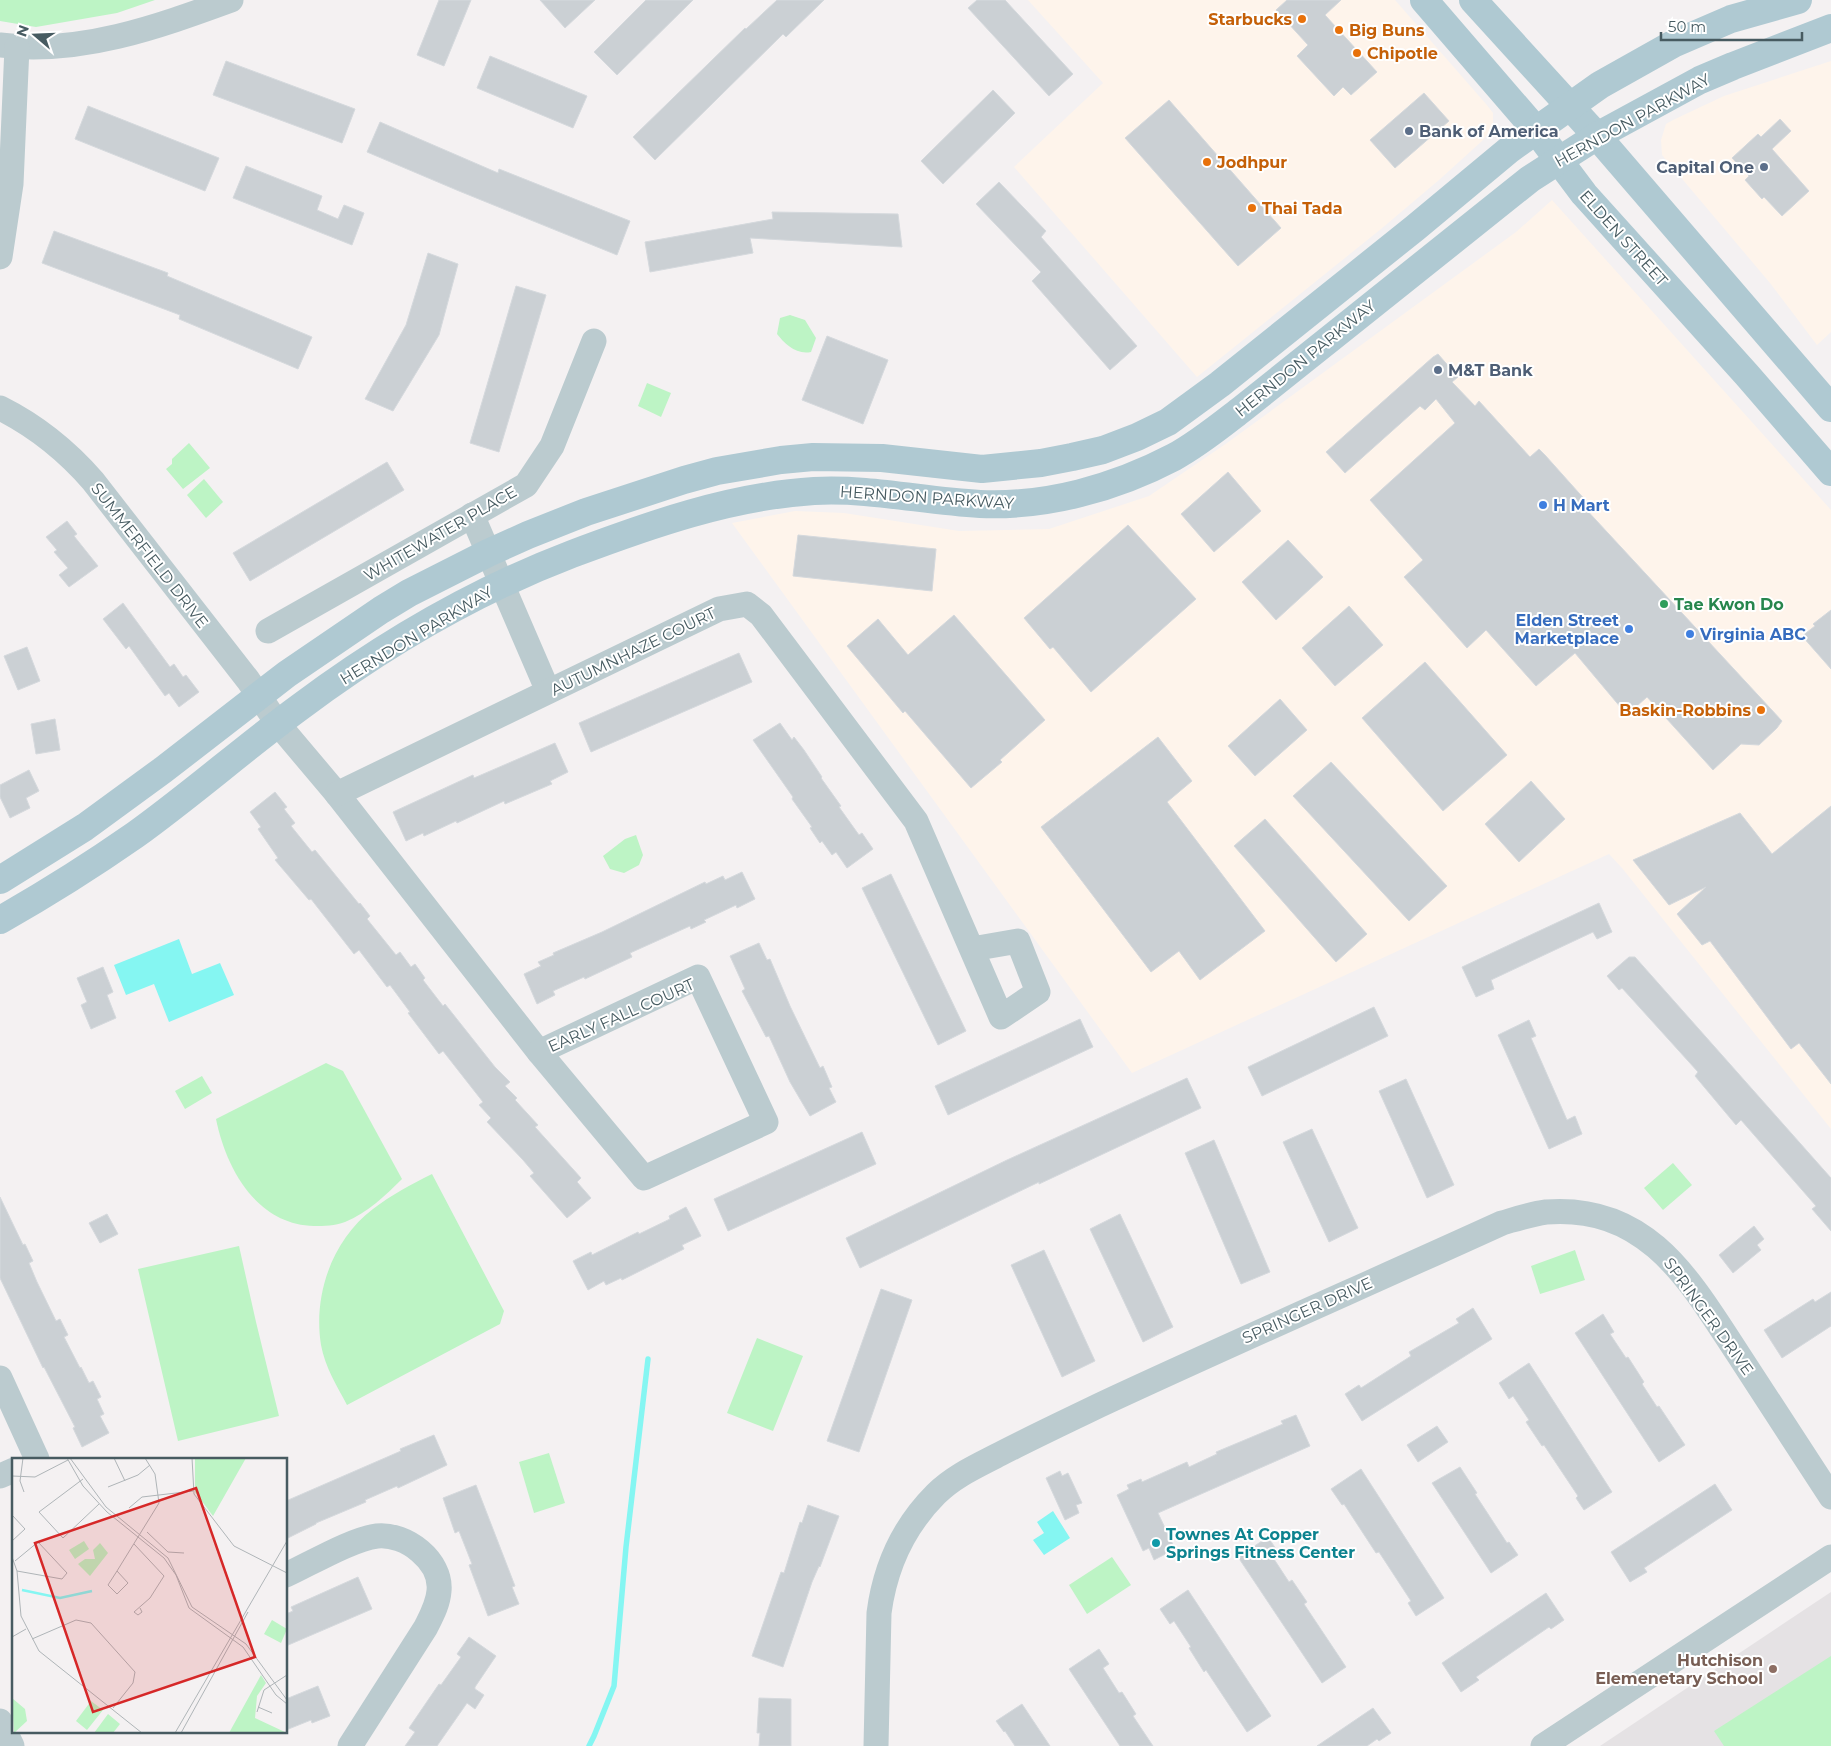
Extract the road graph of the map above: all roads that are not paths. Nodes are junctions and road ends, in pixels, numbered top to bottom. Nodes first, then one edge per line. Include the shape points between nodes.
1 (231, 0) edge
2 (1424, 0) edge
3 (1473, 0) edge
4 (1798, 0) edge
5 (1831, 28) edge
6 (8, 46) edge
7 (1571, 107) junction
8 (1536, 130) junction
9 (1597, 136) junction
10 (1559, 160) junction
11 (0, 257) edge
12 (594, 341) dead end
13 (0, 408) edge
14 (1831, 408) edge
15 (1831, 472) edge
16 (472, 515) junction
17 (488, 553) junction
18 (502, 584) junction
19 (268, 631) dead end
20 (548, 692) junction
21 (258, 696) junction
22 (278, 724) junction
23 (337, 794) junction
24 (0, 880) edge
25 (0, 920) edge
26 (972, 949) dead end
27 (539, 1052) junction
28 (0, 1378) edge
29 (38, 1458) edge
30 (12, 1471) edge
31 (0, 1476) edge
32 (1831, 1497) edge
33 (1831, 1556) edge
34 (288, 1574) edge
35 (12, 1709) edge
36 (0, 1715) edge
37 (0, 1721) edge
38 (12, 1746) edge
39 (350, 1746) edge
40 (876, 1746) edge
41 (1543, 1746) edge

1 - 6 street via 131,34 96,42 56,47
2 - 8 main road, ELDEN STREET
3 - 7 main road
4 - 7 main road, HERNDON PARKWAY via 1731,19 1674,44 1600,86
5 - 9 main road, HERNDON PARKWAY via 1700,80
6 - 11 street via 11,184
7 - 8 main road, HERNDON PARKWAY
7 - 9 main road
8 - 10 main road, ELDEN STREET
8 - 17 main road, HERNDON PARKWAY via 1220,384 1168,422 1137,437 1072,457 982,469 846,456 746,466 684,480 619,500
9 - 10 main road, HERNDON PARKWAY
9 - 14 main road
10 - 15 main road, ELDEN STREET via 1584,194
10 - 18 main road, HERNDON PARKWAY via 1524,183 1218,428 1146,471 1078,493 1015,504 943,501 847,490 737,502 670,520 572,554
12 - 16 street, WHITEWATER PLACE via 552,446 526,485
13 - 21 street, SUMMERFIELD DRIVE via 50,438 77,463
16 - 17 street
16 - 19 street, WHITEWATER PLACE
17 - 18 street
17 - 21 main road, HERNDON PARKWAY via 388,606
18 - 20 street
18 - 22 main road, HERNDON PARKWAY via 450,610 367,660
20 - 23 street, AUTUMNHAZE COURT
20 - 26 street, AUTUMNHAZE COURT via 719,609 746,604 761,616 916,820
21 - 22 street, SUMMERFIELD DRIVE
21 - 24 main road, HERNDON PARKWAY via 85,827
22 - 23 street, EARLY FALL COURT
22 - 25 main road, HERNDON PARKWAY via 134,835
23 - 27 street, EARLY FALL COURT
27 - 27 street, EARLY FALL COURT via 644,1178 766,1122 698,977
28 - 29 street
30 - 31 street
32 - 40 street, SPRINGER DRIVE via 1713,1316 1678,1267 1658,1248 1621,1224 1593,1215 1562,1212 1531,1215 1502,1223 1224,1347 1042,1433 961,1474 948,1484 905,1533 890,1563 879,1613
33 - 41 street
34 - 39 street via 360,1540 379,1536 398,1539 415,1547 428,1558 436,1574 440,1589 426,1627
35 - 36 street
37 - 38 street

